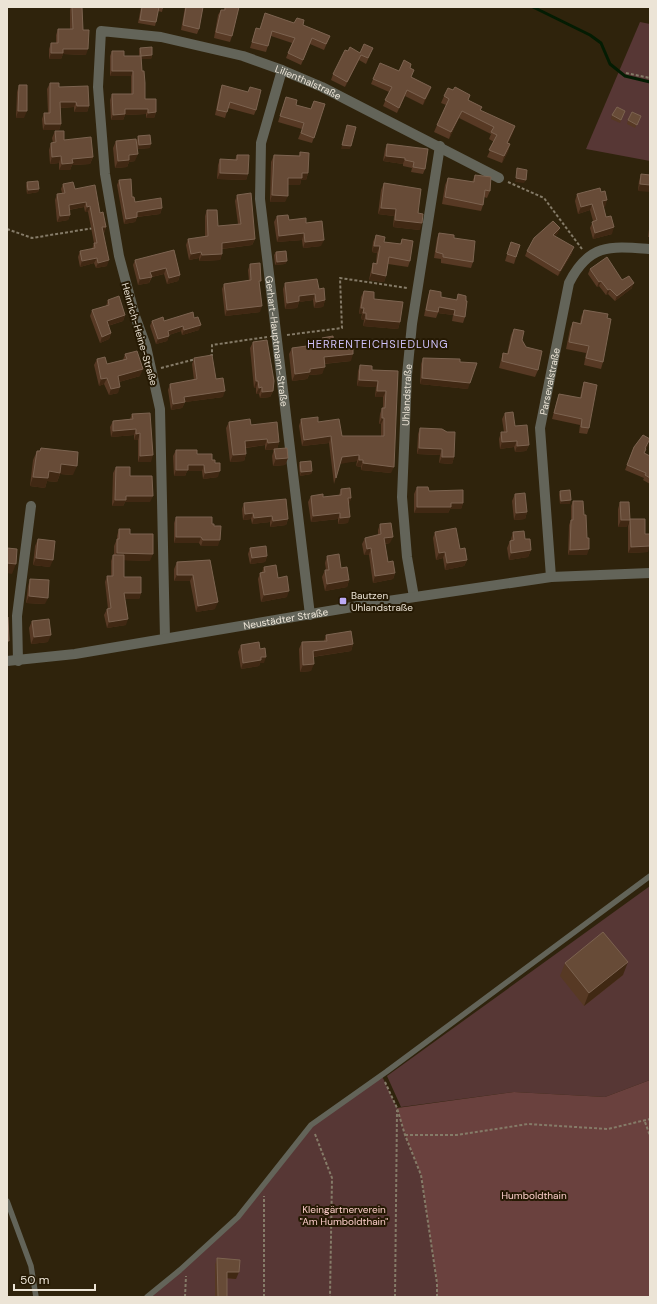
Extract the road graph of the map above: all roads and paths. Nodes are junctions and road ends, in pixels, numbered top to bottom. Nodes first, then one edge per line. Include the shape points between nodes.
1 (101, 31) joint
2 (282, 70) junction
3 (626, 73) dead end
4 (650, 78) edge
5 (440, 146) junction
6 (500, 178) joint
7 (112, 225) junction
8 (7, 229) edge
9 (650, 249) edge
10 (588, 256) junction
11 (418, 290) junction
12 (277, 336) junction
13 (205, 357) edge
14 (197, 359) edge
15 (152, 370) junction
16 (31, 506) dead end
17 (650, 573) edge
18 (550, 577) junction
19 (414, 597) junction
20 (310, 615) junction
21 (165, 638) junction
22 (7, 661) edge
23 (18, 661) junction
24 (650, 876) edge
25 (382, 1076) junction
26 (397, 1108) junction
27 (650, 1119) edge
28 (645, 1122) junction
29 (311, 1125) junction
30 (405, 1135) junction
31 (650, 1136) edge
32 (264, 1184) junction
33 (7, 1201) edge
34 (186, 1264) junction
35 (36, 1297) edge
36 (147, 1297) edge
37 (185, 1297) edge
38 (264, 1297) edge
39 (330, 1297) edge
40 (395, 1297) edge
41 (437, 1297) edge

1 - 2 street, Lilienthalstraße via 161,37 243,56
1 - 7 street, Heinrich-Heine-Straße via 98,87 104,174
2 - 5 street, Lilienthalstraße via 322,87
2 - 12 street, Gerhart-Hauptmann-Straße via 261,143 260,164 260,199
3 - 4 path
5 - 6 street, Lilienthalstraße
5 - 11 street, Uhlandstraße
6 - 10 path via 544,198
7 - 8 path via 32,238
7 - 15 street, Heinrich-Heine-Straße via 135,316
9 - 10 street, Parsevalstraße via 615,246
10 - 18 street, Parsevalstraße via 576,268 569,282 540,428
11 - 12 path via 340,278 342,328
11 - 19 street, Uhlandstraße via 407,375 402,497 407,557
12 - 13 path via 212,345 212,355
12 - 20 street, Gerhart-Hauptmann-Straße
14 - 15 path
15 - 21 street, Heinrich-Heine-Straße via 161,428
16 - 23 street via 17,616
17 - 18 street, Neustädter Straße
18 - 19 street, Neustädter Straße
19 - 20 street, Neustädter Straße
20 - 21 street, Neustädter Straße
21 - 23 street, Neustädter Straße
22 - 23 street, Neustädter Straße
24 - 25 lane
25 - 26 path
25 - 29 lane
26 - 30 path
26 - 40 path
27 - 28 path
28 - 30 path via 608,1129 528,1124 457,1135
28 - 31 path
29 - 32 lane
29 - 39 path via 332,1178
30 - 41 path via 421,1174
32 - 34 lane via 238,1217
32 - 38 path
33 - 35 lane via 31,1266
34 - 36 lane
34 - 37 path

